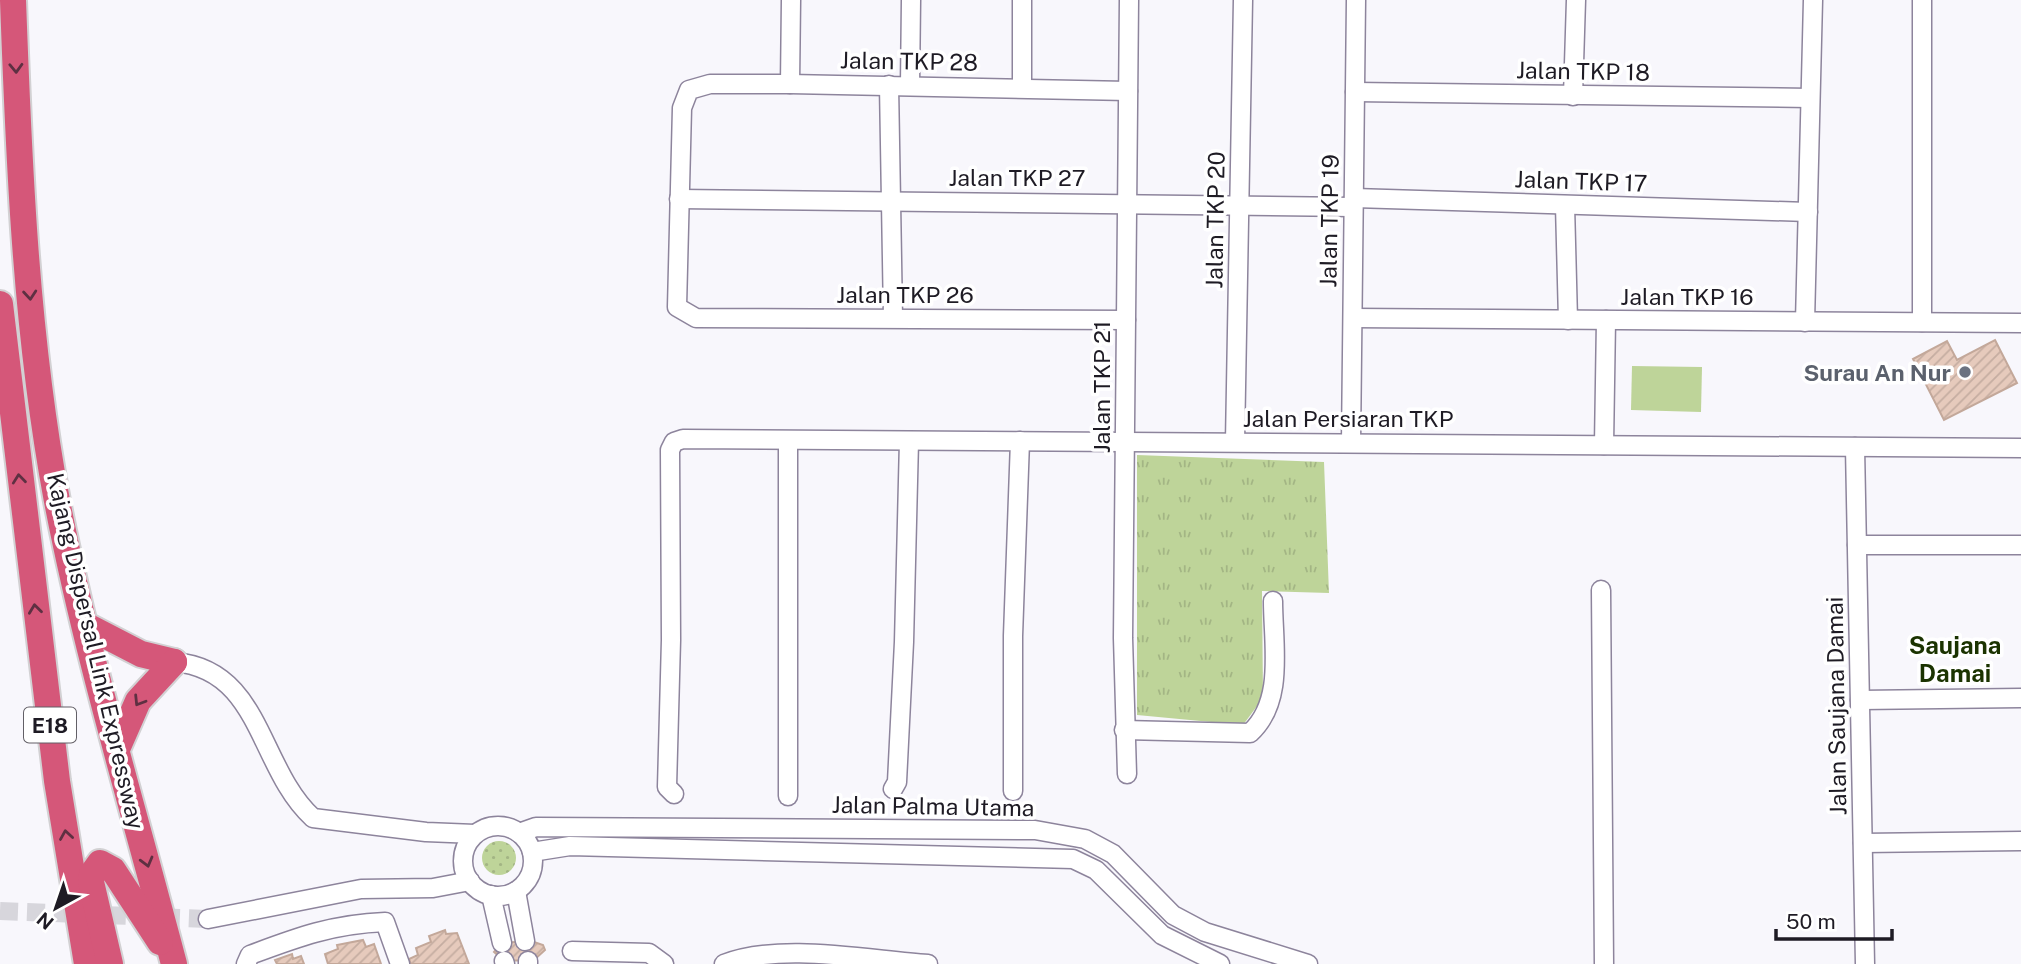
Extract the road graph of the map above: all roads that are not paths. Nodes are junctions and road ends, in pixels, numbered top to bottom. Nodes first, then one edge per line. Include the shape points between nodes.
1 (13, 0) edge
2 (791, 0) edge
3 (911, 0) edge
4 (1022, 0) edge
5 (1129, 0) edge
6 (1243, 0) edge
7 (1356, 0) edge
8 (1576, 0) edge
9 (1813, 0) edge
10 (1922, 0) edge
11 (790, 84) junction
12 (889, 85) junction
13 (910, 85) junction
14 (1022, 88) junction
15 (1128, 91) junction
16 (1355, 92) junction
17 (1573, 96) junction
18 (1810, 98) junction
19 (679, 199) junction
20 (891, 201) junction
21 (1127, 202) junction
22 (1354, 203) junction
23 (1565, 205) junction
24 (1240, 207) junction
25 (1808, 212) junction
26 (0, 304) edge
27 (894, 318) junction
28 (1353, 318) junction
29 (1126, 320) junction
30 (1568, 320) junction
31 (1606, 320) junction
32 (1805, 322) junction
33 (1922, 322) junction
34 (2021, 323) edge
35 (788, 441) junction
36 (909, 441) junction
37 (1020, 441) junction
38 (1125, 441) junction
39 (1236, 442) junction
40 (1351, 443) junction
41 (1604, 445) junction
42 (1855, 447) junction
43 (2021, 448) edge
44 (1857, 545) junction
45 (2021, 545) edge
46 (1601, 590) dead end
47 (1273, 601) dead end
48 (85, 625) junction
49 (174, 662) junction
50 (2021, 698) edge
51 (1860, 700) junction
52 (1124, 730) junction
53 (117, 749) junction
54 (1127, 774) dead end
55 (893, 789) dead end
56 (1013, 790) dead end
57 (674, 794) dead end
58 (788, 796) dead end
59 (519, 833) junction
60 (475, 834) junction
61 (2021, 841) edge
62 (1863, 843) junction
63 (532, 852) junction
64 (470, 881) junction
65 (516, 891) junction
66 (491, 895) junction
67 (208, 919) tunnel mouth
68 (526, 941) dead end
69 (502, 943) dead end
70 (572, 951) dead end
71 (248, 960) edge
72 (87, 964) edge
73 (110, 964) edge
74 (174, 964) edge
75 (400, 964) edge
76 (664, 964) edge
77 (724, 964) edge
78 (928, 964) edge
79 (1220, 964) edge
80 (1308, 964) edge
81 (1604, 964) edge
82 (1865, 964) edge

1 -> 48 highway, Kajang Dispersal Link Expressway / E18 via 19,180 34,341 57,500
2 - 11 street
3 - 13 street
4 - 14 street
5 - 15 street, Jalan TKP 21
6 - 24 street, Jalan TKP 20
7 - 16 street, Jalan TKP 19
8 - 17 street
9 - 18 street
10 - 33 street
11 - 12 street, Jalan TKP 28
11 - 19 street, Jalan TKP 28 via 710,84 689,90 682,108
12 - 13 street, Jalan TKP 28
12 - 20 street
13 - 14 street, Jalan TKP 28
14 - 15 street, Jalan TKP 28
15 - 21 street, Jalan TKP 21
16 - 17 street, Jalan TKP 18
16 - 22 street, Jalan TKP 19
17 - 18 street, Jalan TKP 18
18 - 25 street
19 - 20 street, Jalan TKP 27
19 - 27 street, Jalan TKP 26 via 677,307 685,314 696,318
20 - 21 street, Jalan TKP 27
20 - 27 street
21 - 24 street, Jalan TKP 27
21 - 29 street, Jalan TKP 21
22 - 23 street, Jalan TKP 17
22 - 24 street, Jalan TKP 27
22 - 28 street, Jalan TKP 19
23 - 25 street, Jalan TKP 17
23 - 30 street
24 - 39 street, Jalan TKP 20
25 - 32 street
72 -> 26 highway, Kajang Dispersal Link Expressway / E18 via 57,781
27 - 29 street, Jalan TKP 26
28 - 30 street, Jalan TKP 16
28 - 40 street, Jalan TKP 19
29 - 38 street, Jalan TKP 21
30 - 31 street, Jalan TKP 16
31 - 32 street, Jalan TKP 16
31 - 41 street
32 - 33 street, Jalan TKP 16
33 - 34 street, Jalan TKP 16
35 - 36 street, Jalan Persiaran TKP
35 - 57 street, Jalan Persiaran TKP via 683,439 674,442 670,450 667,787
35 - 58 street
36 - 37 street, Jalan Persiaran TKP
36 - 55 street via 904,642
37 - 38 street, Jalan Persiaran TKP
37 - 56 street
38 - 39 street, Jalan Persiaran TKP
38 - 52 street, Jalan TKP 21
39 - 40 street, Jalan Persiaran TKP
40 - 41 street, Jalan Persiaran TKP
41 - 42 street, Jalan Persiaran TKP
42 - 43 street, Jalan Persiaran TKP
42 - 44 street, Jalan Saujana Damai
44 - 45 street
44 - 51 street, Jalan Saujana Damai
46 - 81 street
47 - 52 street via 1273,699 1264,720 1250,733
48 - 49 highway via 141,654
48 - 53 highway, Kajang Dispersal Link Expressway / E18
49 -> 53 highway via 138,701
49 - 60 street via 216,672 235,688 279,770 313,818
50 - 51 street
51 - 62 street, Jalan Saujana Damai
52 - 54 street, Jalan TKP 21
53 -> 74 highway, Kajang Dispersal Link Expressway / E18
59 - 60 street via 497,826
59 - 63 street
59 - 80 street, Jalan Palma Utama via 536,827 1035,830 1086,839 1113,854 1173,915 1205,932
60 - 64 street via 463,862
61 - 62 street
62 - 82 street, Jalan Saujana Damai
63 - 65 street via 530,874
63 - 79 street via 570,846 1073,859 1096,870 1162,934
64 - 66 street
64 - 67 street via 433,888 361,889
65 - 66 street
65 - 68 street
66 - 69 street
70 - 76 street via 649,953
71 - 75 street via 346,923 385,922
73 - 74 highway via 92,882 100,863 113,870
77 - 78 street via 740,957 793,954

